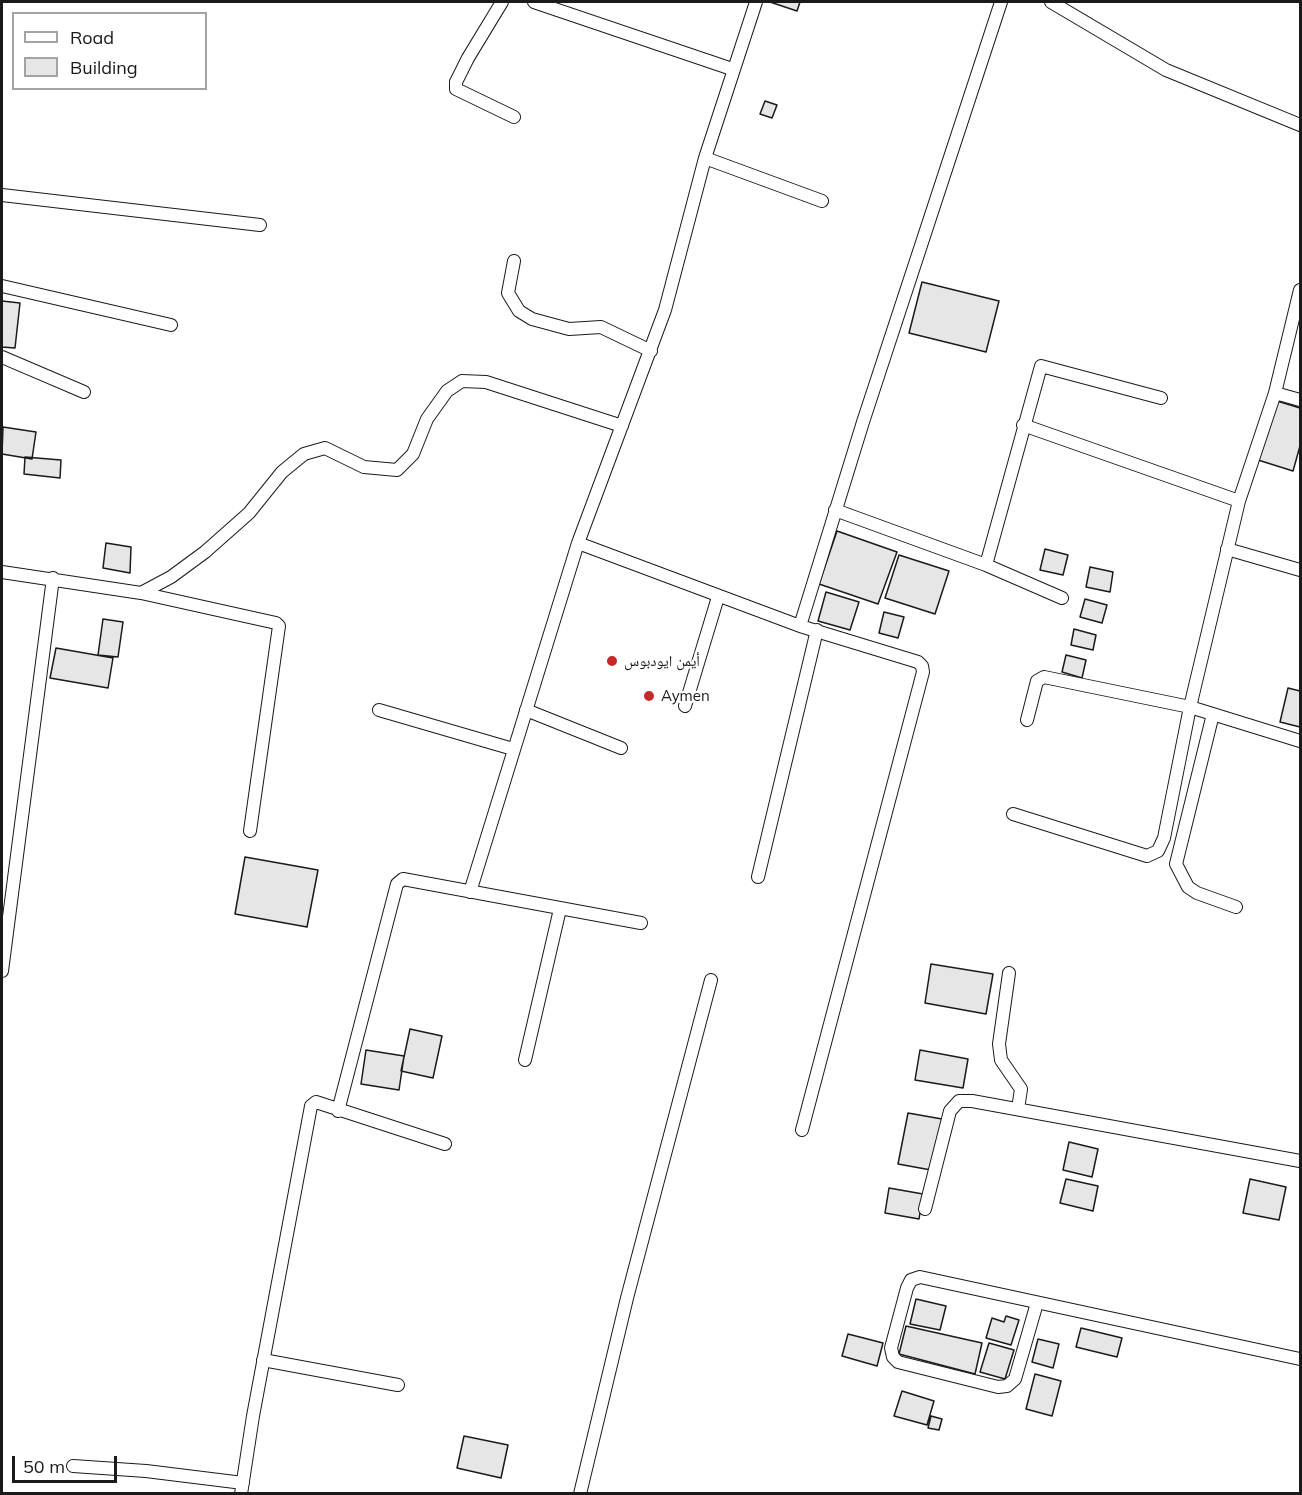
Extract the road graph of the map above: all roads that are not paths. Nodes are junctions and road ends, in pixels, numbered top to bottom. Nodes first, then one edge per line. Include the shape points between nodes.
1 (501, 2) edge
2 (534, 2) edge
3 (756, 2) edge
4 (1001, 2) edge
5 (1051, 2) edge
6 (732, 69) junction
7 (514, 117) dead end
8 (1300, 125) edge
9 (705, 158) junction
10 (2, 195) edge
11 (822, 201) dead end
12 (260, 225) dead end
13 (514, 261) dead end
14 (2, 286) edge
15 (1300, 290) edge
16 (171, 325) dead end
17 (651, 351) junction
18 (2, 357) edge
19 (84, 392) dead end
20 (1275, 393) junction
21 (1161, 398) dead end
22 (1300, 400) edge
23 (1023, 424) junction
24 (622, 426) junction
25 (1239, 501) junction
26 (835, 510) junction
27 (578, 543) junction
28 (1227, 549) junction
29 (986, 565) junction
30 (1300, 570) edge
31 (2, 572) edge
32 (53, 578) junction
33 (141, 593) junction
34 (718, 597) junction
35 (1062, 598) dead end
36 (800, 626) junction
37 (818, 630) junction
38 (685, 706) dead end
39 (1190, 707) junction
40 (379, 710) dead end
41 (525, 710) junction
42 (1213, 714) junction
43 (1027, 720) dead end
44 (1300, 741) edge
45 (621, 748) dead end
46 (513, 749) junction
47 (1013, 814) dead end
48 (250, 831) dead end
49 (758, 877) dead end
50 (470, 892) junction
51 (1236, 907) dead end
52 (560, 909) junction
53 (641, 923) dead end
54 (2, 971) edge
55 (1009, 973) dead end
56 (711, 980) dead end
57 (525, 1059) dead end
58 (1018, 1109) junction
59 (338, 1111) junction
60 (802, 1130) dead end
61 (446, 1144) dead end
62 (1300, 1161) edge
63 (925, 1209) dead end
64 (1037, 1303) junction
65 (1300, 1359) edge
66 (263, 1360) junction
67 (398, 1385) dead end
68 (73, 1466) dead end
69 (242, 1488) edge
70 (580, 1494) edge

1 - 7 street via 468,58 456,89
2 - 6 street
3 - 6 street
4 - 26 street
5 - 8 street via 1166,70
6 - 9 street
9 - 11 street
9 - 17 street
10 - 12 street
13 - 17 street via 508,293 519,311 532,319 569,329 601,327
14 - 16 street
15 - 20 street
17 - 24 street
18 - 19 street
20 - 22 street
20 - 25 street
21 - 23 street via 1041,366
23 - 25 street
23 - 29 street
24 - 27 street
24 - 33 street via 486,382 462,381 447,391 426,419 412,454 397,470 364,467 325,448 304,454 282,472 249,513 205,552
25 - 28 street
26 - 29 street
26 - 36 street
27 - 34 street
27 - 41 street
28 - 30 street
28 - 39 street
29 - 35 street
31 - 32 street
32 - 33 street
32 - 54 street
33 - 48 street via 279,626
34 - 36 street
34 - 38 street
36 - 37 street
37 - 49 street
37 - 60 street via 918,662 923,672
39 - 42 street
39 - 43 street via 1044,676 1037,681
39 - 47 street via 1164,838 1158,851 1147,856
40 - 46 street
41 - 45 street
41 - 46 street
42 - 44 street
42 - 51 street via 1176,864 1188,887
46 - 50 street
50 - 52 street
50 - 59 street via 403,879 397,884
52 - 53 street
52 - 57 street
55 - 58 street via 999,1044 1001,1060 1022,1089
56 - 70 street
58 - 62 street
58 - 63 street via 972,1101 954,1104
59 - 61 street
59 - 66 street via 316,1102 311,1106
64 - 64 street via 1015,1378 1007,1386 909,1365 893,1357 891,1348 911,1280 920,1277
64 - 65 street
66 - 67 street
66 - 69 street
68 - 69 street via 146,1471

